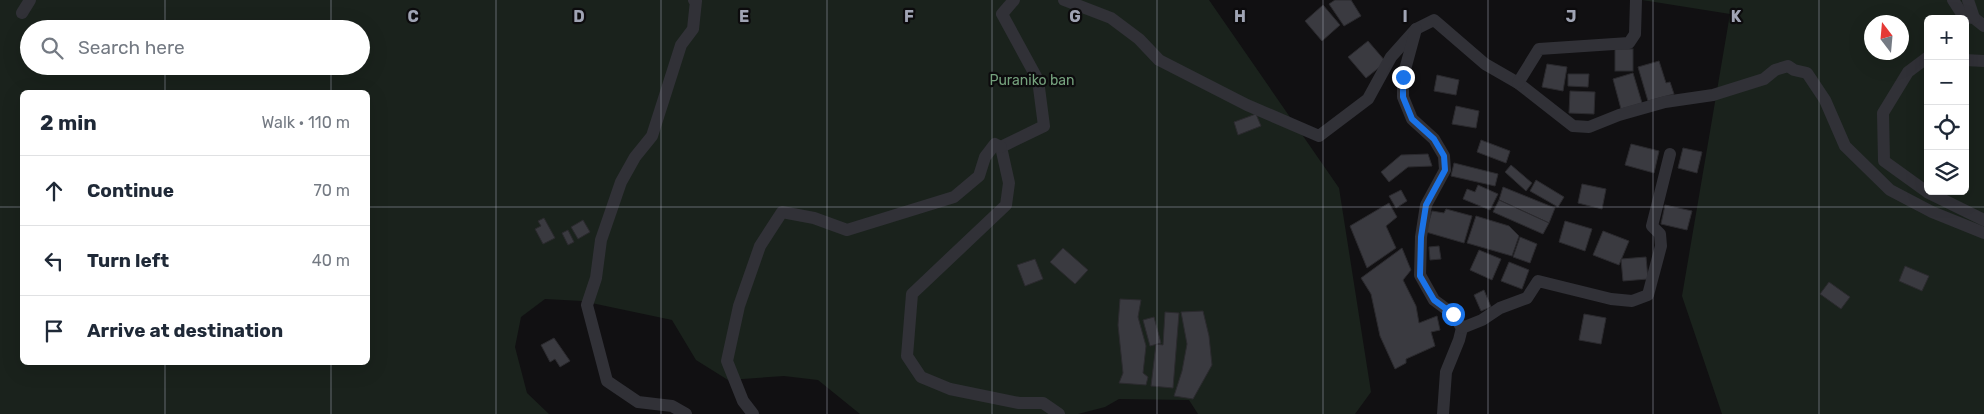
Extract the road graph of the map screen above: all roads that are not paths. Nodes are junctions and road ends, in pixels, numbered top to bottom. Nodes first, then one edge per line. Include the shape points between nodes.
1 (30, 0) edge
2 (694, 0) edge
3 (1014, 0) edge
4 (1064, 0) edge
5 (1636, 0) edge
6 (1953, 0) edge
7 (1968, 0) edge
8 (22, 13) dead end
9 (1979, 22) edge
10 (1416, 29) junction
11 (1925, 60) edge
12 (1969, 60) edge
13 (1984, 61) edge
14 (1518, 83) junction
15 (1001, 147) junction
16 (1670, 154) dead end
17 (1984, 220) edge
18 (1984, 233) edge
19 (1462, 328) junction
20 (686, 414) edge
21 (753, 414) edge
22 (1059, 414) edge
23 (1443, 414) edge

1 - 8 street
2 - 20 street via 693,29 681,45 652,136 634,157 609,216 587,305 607,381 638,402 672,406
3 - 15 street via 1002,14 1038,80 1044,126
4 - 10 street via 1111,18 1140,39 1159,60 1247,105 1319,136 1368,98 1391,57
5 - 14 street via 1635,34 1629,43 1539,49
6 - 9 street via 1964,17
7 - 9 street
10 - 14 street via 1434,20 1485,64
10 - 19 street via 1403,77 1403,97 1412,119 1434,139 1444,156 1445,170 1426,205 1420,276 1434,300 1453,314
11 - 17 street via 1908,72 1882,113 1884,161 1927,192
12 - 13 street
14 - 18 street via 1573,126 1589,127 1619,114 1664,102 1713,95 1764,79 1775,70 1788,66 1807,73 1825,100 1845,146 1890,190 1932,212
15 - 21 street via 995,144 985,157 979,176 954,197 847,230 814,218 782,212 760,246 739,306 727,361 743,401
15 - 22 street via 1009,184 1006,206 912,294 907,356 921,377 950,390 1019,403 1043,403
16 - 19 street via 1652,226 1660,234 1661,246 1648,294 1632,301 1611,299 1538,281 1527,298
19 - 23 street via 1446,372

